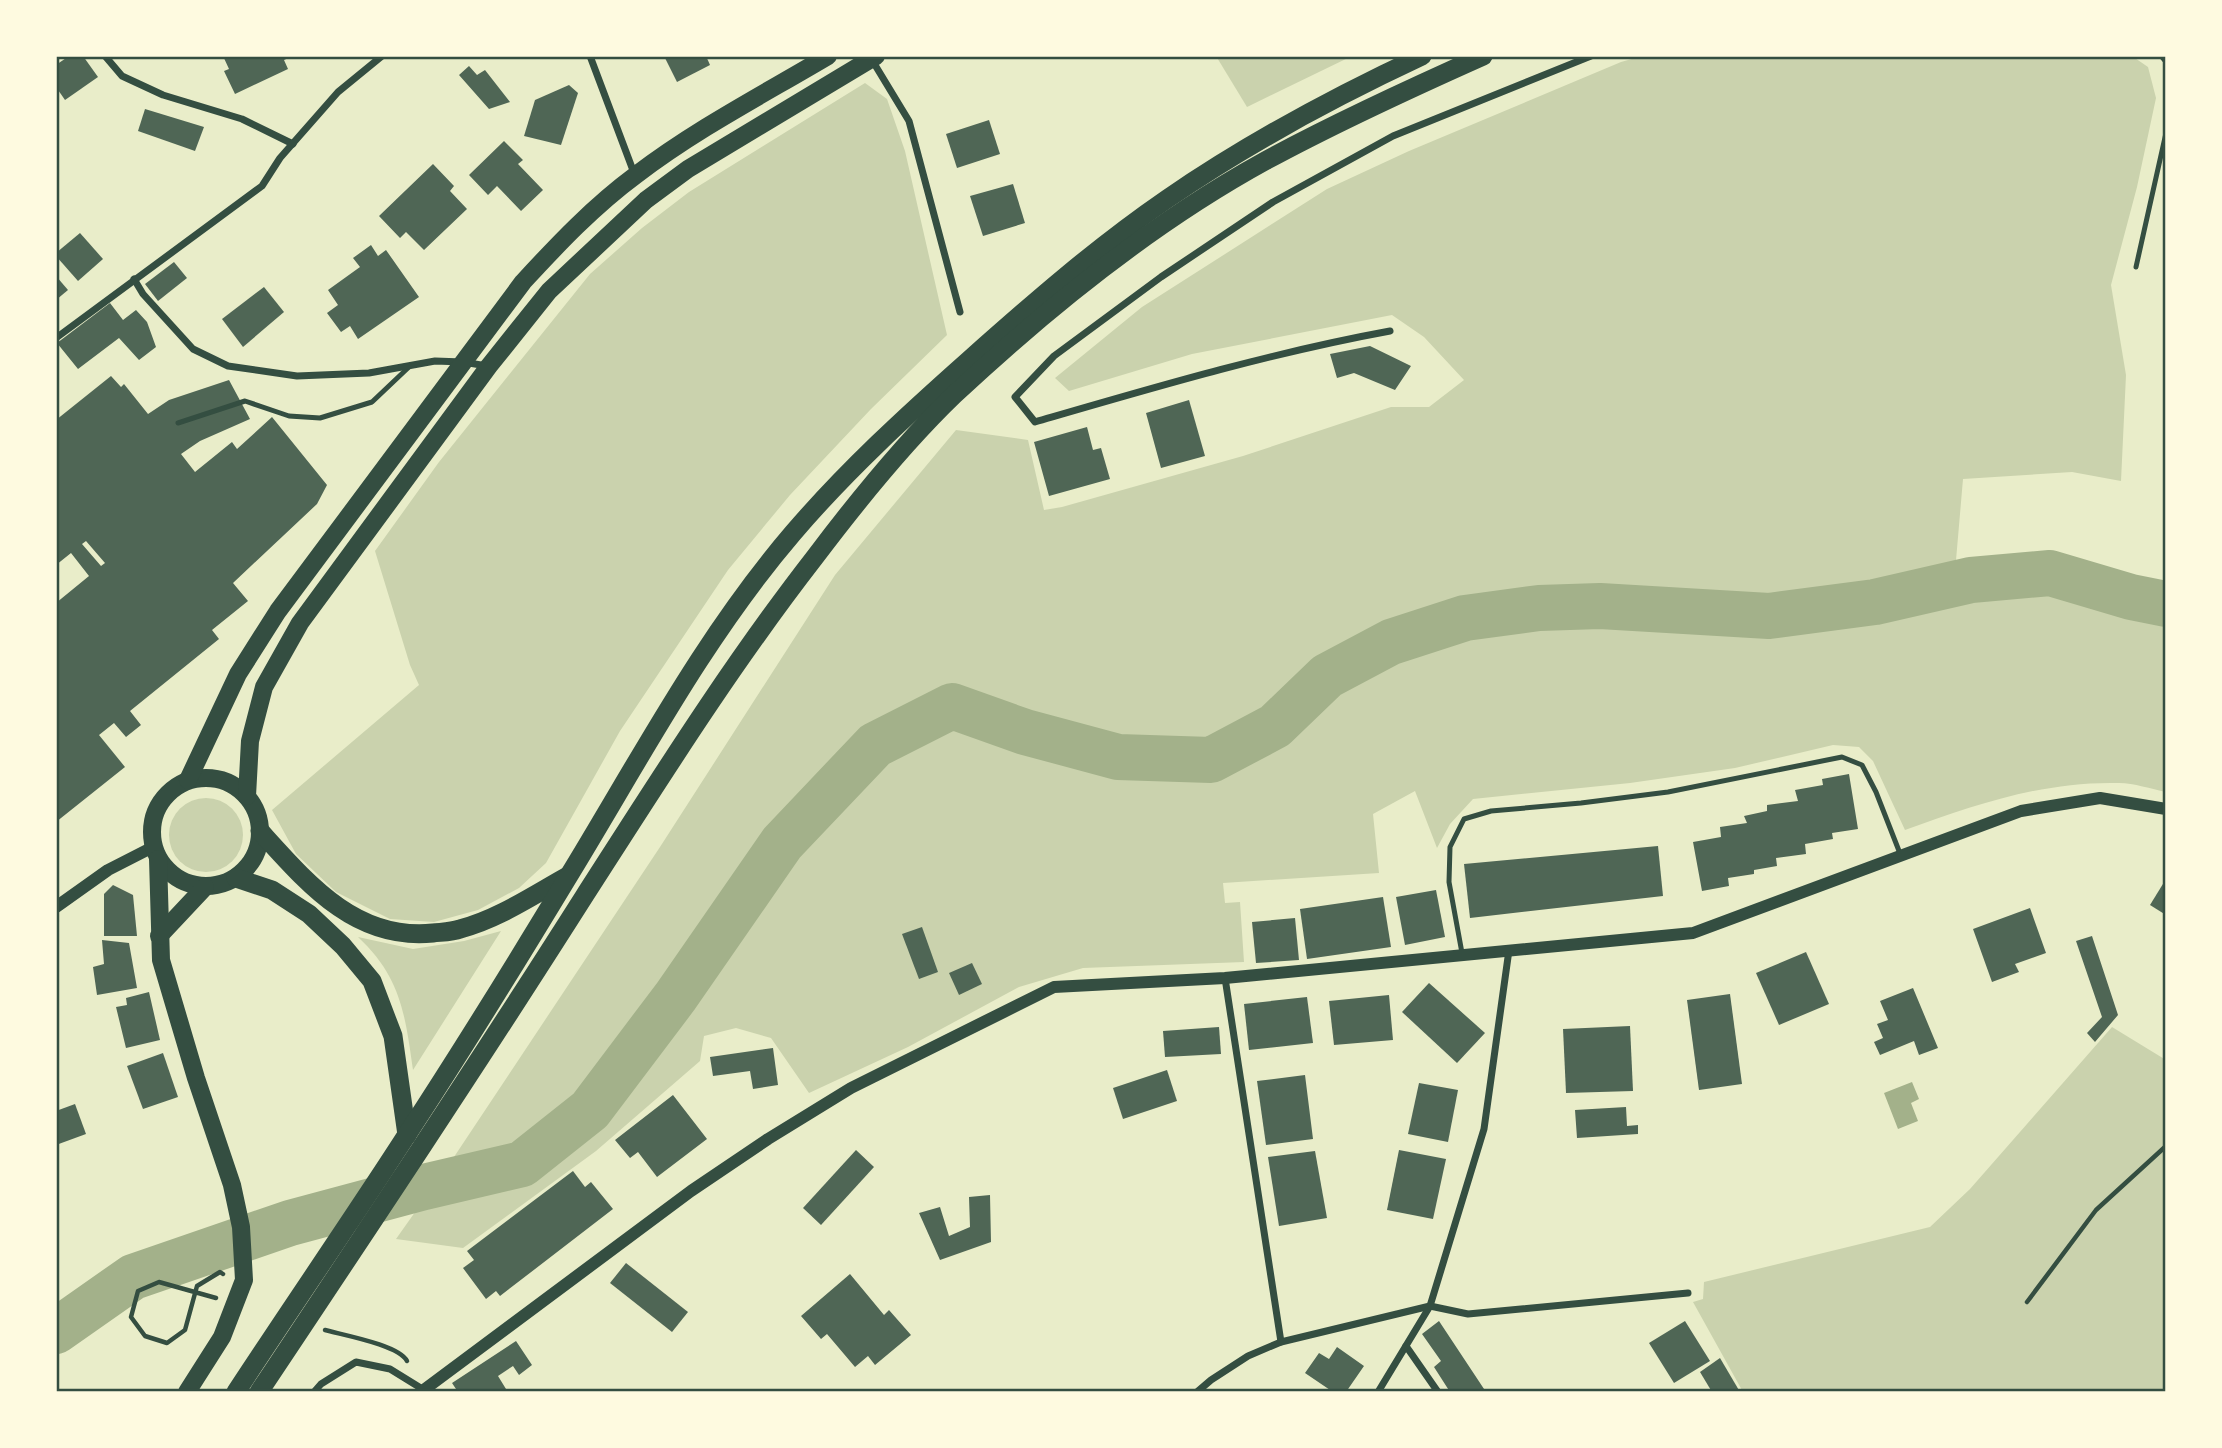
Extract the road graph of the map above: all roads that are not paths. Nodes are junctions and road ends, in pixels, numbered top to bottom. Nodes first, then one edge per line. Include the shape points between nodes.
1 (105, 56) edge
2 (382, 56) edge
3 (590, 56) edge
4 (828, 56) edge
5 (1422, 56) edge
6 (1482, 56) edge
7 (1591, 56) edge
8 (2161, 56) edge
9 (874, 57) edge
10 (2166, 62) edge
11 (2166, 133) edge
12 (293, 144) junction
13 (635, 175) junction
14 (2136, 267) dead end
15 (134, 279) junction
16 (960, 312) dead end
17 (1390, 331) dead end
18 (56, 338) edge
19 (463, 362) junction
20 (410, 366) junction
21 (489, 366) junction
22 (178, 423) dead end
23 (188, 780) junction
24 (247, 796) junction
25 (2166, 809) edge
26 (260, 831) junction
27 (156, 853) junction
28 (1901, 856) junction
29 (570, 874) junction
30 (236, 877) junction
31 (205, 887) junction
32 (56, 907) edge
33 (159, 936) junction
34 (1509, 950) junction
35 (1462, 955) junction
36 (1225, 978) junction
37 (415, 1141) junction
38 (1688, 1293) dead end
39 (1430, 1306) junction
40 (1282, 1342) junction
41 (1406, 1346) junction
42 (424, 1391) edge
43 (187, 1392) edge
44 (236, 1392) edge
45 (259, 1392) edge
46 (314, 1392) edge
47 (1197, 1392) edge
48 (1378, 1392) edge
49 (1438, 1392) edge

1 - 12 street via 122,76 163,95 242,119
2 - 12 street via 338,92
3 - 13 street
4 - 13 main road
5 - 29 highway via 1307,114 1165,201 1084,262 938,387 791,535 670,705
6 - 37 highway via 1265,161 1205,197 1044,316 953,397 858,501 771,613
7 - 17 street via 1393,136 1273,202 1054,356 1015,397 1035,422 1164,385
8 - 10 lane
9 - 16 street via 909,121
9 - 21 main road via 688,169 646,200 549,291
11 - 14 lane
12 - 15 street via 262,186
13 - 19 main road via 569,232 523,282
15 - 18 street
15 - 20 street via 193,349 228,366 297,376
19 - 20 street
19 - 21 street
19 - 23 main road via 278,611 238,674
20 - 22 lane via 372,402 320,418 289,416 245,401
21 - 24 main road via 294,633 264,687 250,741
23 - 24 main road via 220,779
23 - 27 main road via 157,806 151,834
24 - 26 main road
25 - 28 street via 2100,798 2021,811
26 - 29 highway via 307,883 330,901 382,930 412,935 459,930 503,912
26 - 30 main road via 258,849
27 - 31 main road via 178,879
27 - 32 street via 108,870
27 - 33 main road
28 - 34 street via 1693,933
28 - 35 lane via 1862,765 1842,757 1668,792 1491,811 1464,818 1450,847 1449,882
29 - 37 highway
30 - 31 main road
30 - 37 highway via 272,890 309,914 372,981 393,1036
31 - 33 main road
33 - 43 main road via 161,960 242,1227 244,1275 222,1337
34 - 35 street
34 - 39 street via 1484,1129
35 - 36 street
36 - 40 street
36 - 42 street via 1054,987 851,1088 691,1191
37 - 44 highway via 313,1273
37 - 45 highway via 332,1283
38 - 39 street via 1468,1314
39 - 40 street
39 - 41 street
40 - 47 street via 1248,1356
41 - 48 street
41 - 49 street
42 - 46 street via 390,1369 356,1362

